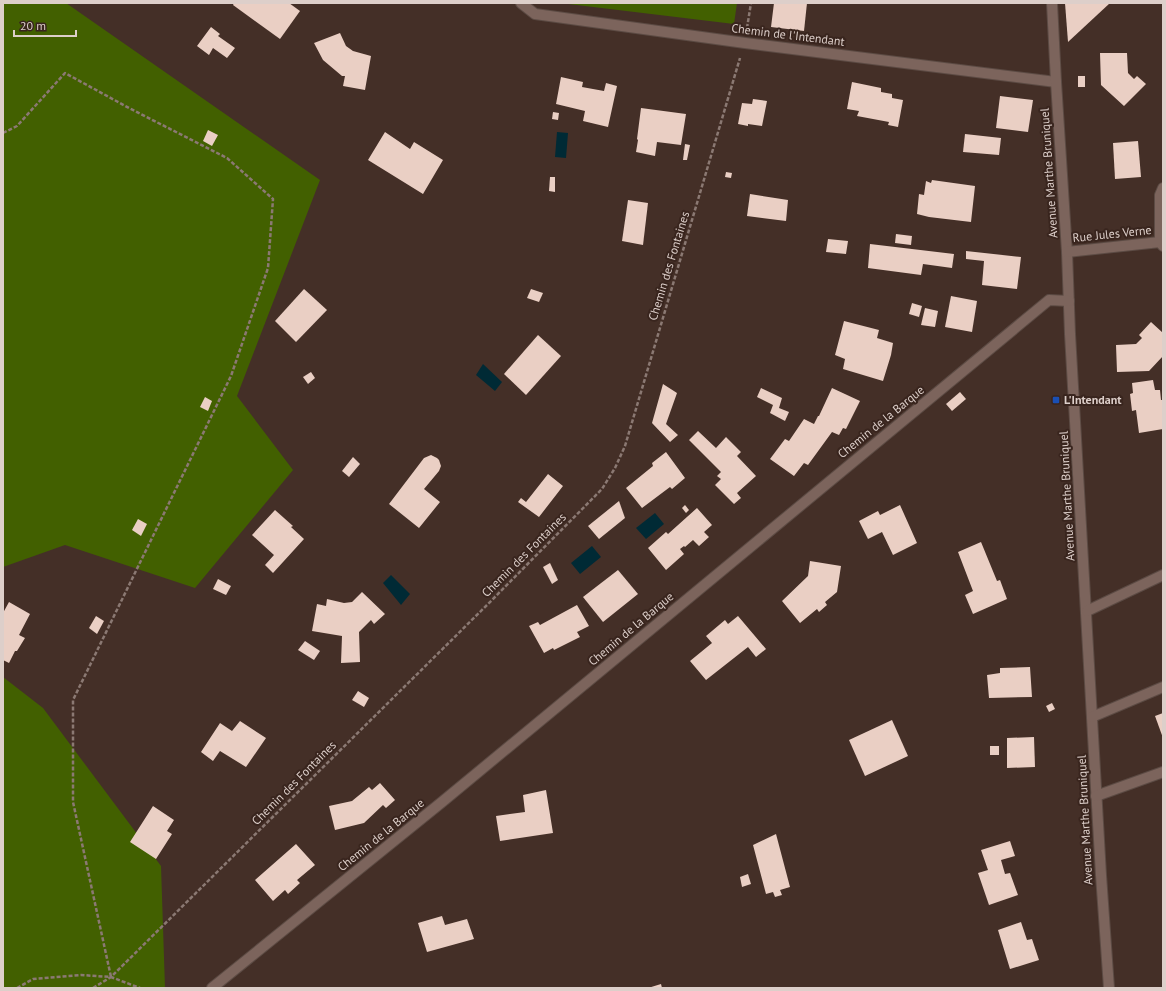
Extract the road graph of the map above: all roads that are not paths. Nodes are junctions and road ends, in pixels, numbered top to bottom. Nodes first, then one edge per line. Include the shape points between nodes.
1 (521, 3) edge
2 (1052, 3) edge
3 (1056, 82) junction
4 (1163, 188) edge
5 (1162, 244) edge
6 (1067, 252) junction
7 (1069, 301) junction
8 (1163, 576) edge
9 (1086, 611) junction
10 (1163, 687) edge
11 (1092, 717) junction
12 (1163, 772) edge
13 (1096, 796) junction
14 (212, 988) edge
15 (1109, 988) edge

1 - 3 street, Chemin de l'Intendant via 535,14
2 - 3 street, Avenue Marthe Bruniquel
3 - 6 street, Avenue Marthe Bruniquel
4 - 5 street, Rue Jules Verne via 1160,195
5 - 6 street, Rue Jules Verne
6 - 7 street, Avenue Marthe Bruniquel
7 - 9 street, Avenue Marthe Bruniquel
7 - 14 street, Chemin de la Barque via 1049,300 442,802
8 - 9 street
9 - 11 street, Avenue Marthe Bruniquel
10 - 11 street
11 - 13 street, Avenue Marthe Bruniquel
12 - 13 street
13 - 15 street, Avenue Marthe Bruniquel

